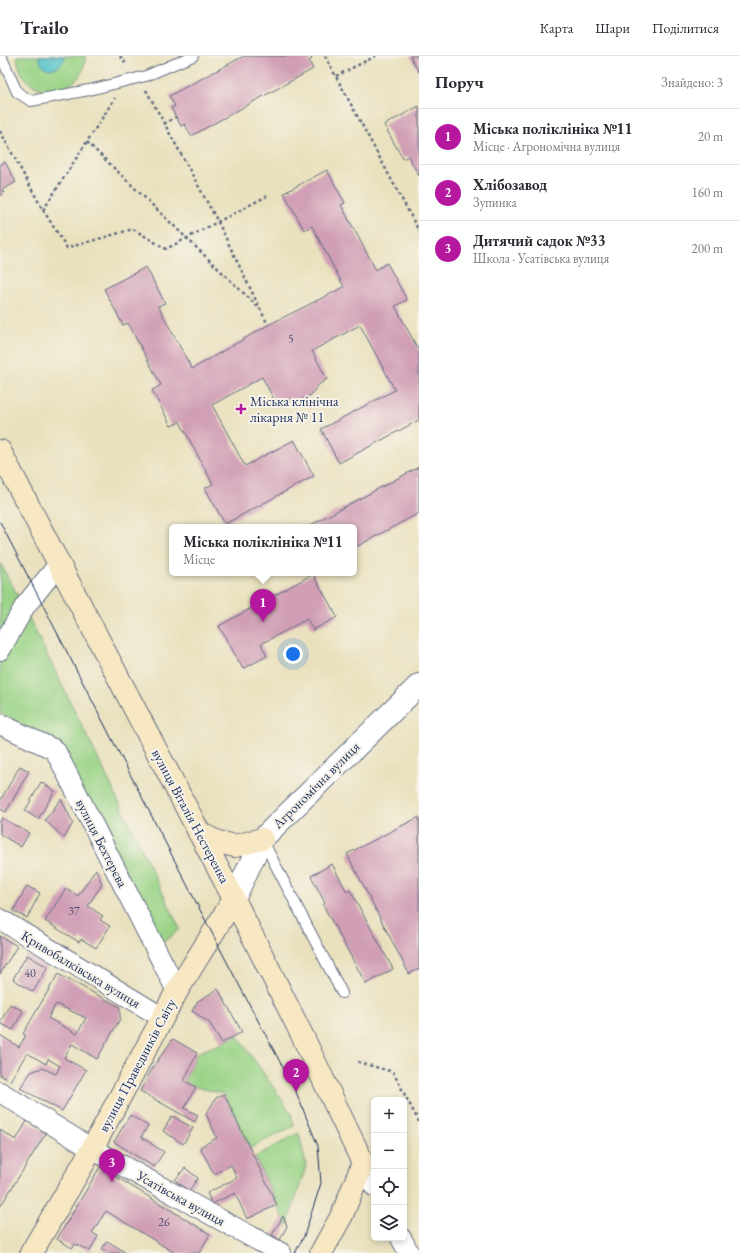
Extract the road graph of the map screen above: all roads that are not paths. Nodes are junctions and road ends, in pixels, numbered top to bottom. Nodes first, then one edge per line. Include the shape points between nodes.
1 (1, 56) edge
2 (193, 56) edge
3 (0, 451) edge
4 (59, 564) junction
5 (0, 650) edge
6 (419, 684) edge
7 (0, 724) edge
8 (199, 833) junction
9 (262, 839) junction
10 (234, 899) junction
11 (0, 919) edge
12 (177, 991) junction
13 (342, 993) dead end
14 (162, 1018) junction
15 (0, 1092) edge
16 (92, 1149) junction
17 (363, 1164) junction
18 (371, 1180) edge
19 (403, 1241) edge
20 (31, 1253) edge
21 (281, 1253) edge
22 (321, 1253) edge
23 (409, 1253) edge

1 - 2 lane via 17,92 31,101 140,78
3 - 4 main road, вулиця Віталія Нестеренка
4 - 5 street via 25,606
4 - 8 main road, вулиця Віталія Нестеренка
6 - 9 street, Агрономічна вулиця
7 - 12 street, вулиця Бехтерєва via 55,750
8 - 9 main road via 218,842 235,846
8 - 10 main road, вулиця Віталія Нестеренка
9 - 10 street, Агрономічна вулиця
9 - 13 lane
10 - 12 main road, вулиця Праведників Світу
10 - 17 main road, вулиця Віталія Нестеренка
11 - 14 street, Кривобалківська вулиця
12 - 14 main road, вулиця Праведників Світу
14 - 16 main road, вулиця Праведників Світу
15 - 16 street, Усатівська вулиця
16 - 20 main road, вулиця Праведників Світу
16 - 21 street, Усатівська вулиця
17 - 18 street, вулиця Віталія Нестеренка
17 - 22 main road via 342,1215
19 - 23 street

